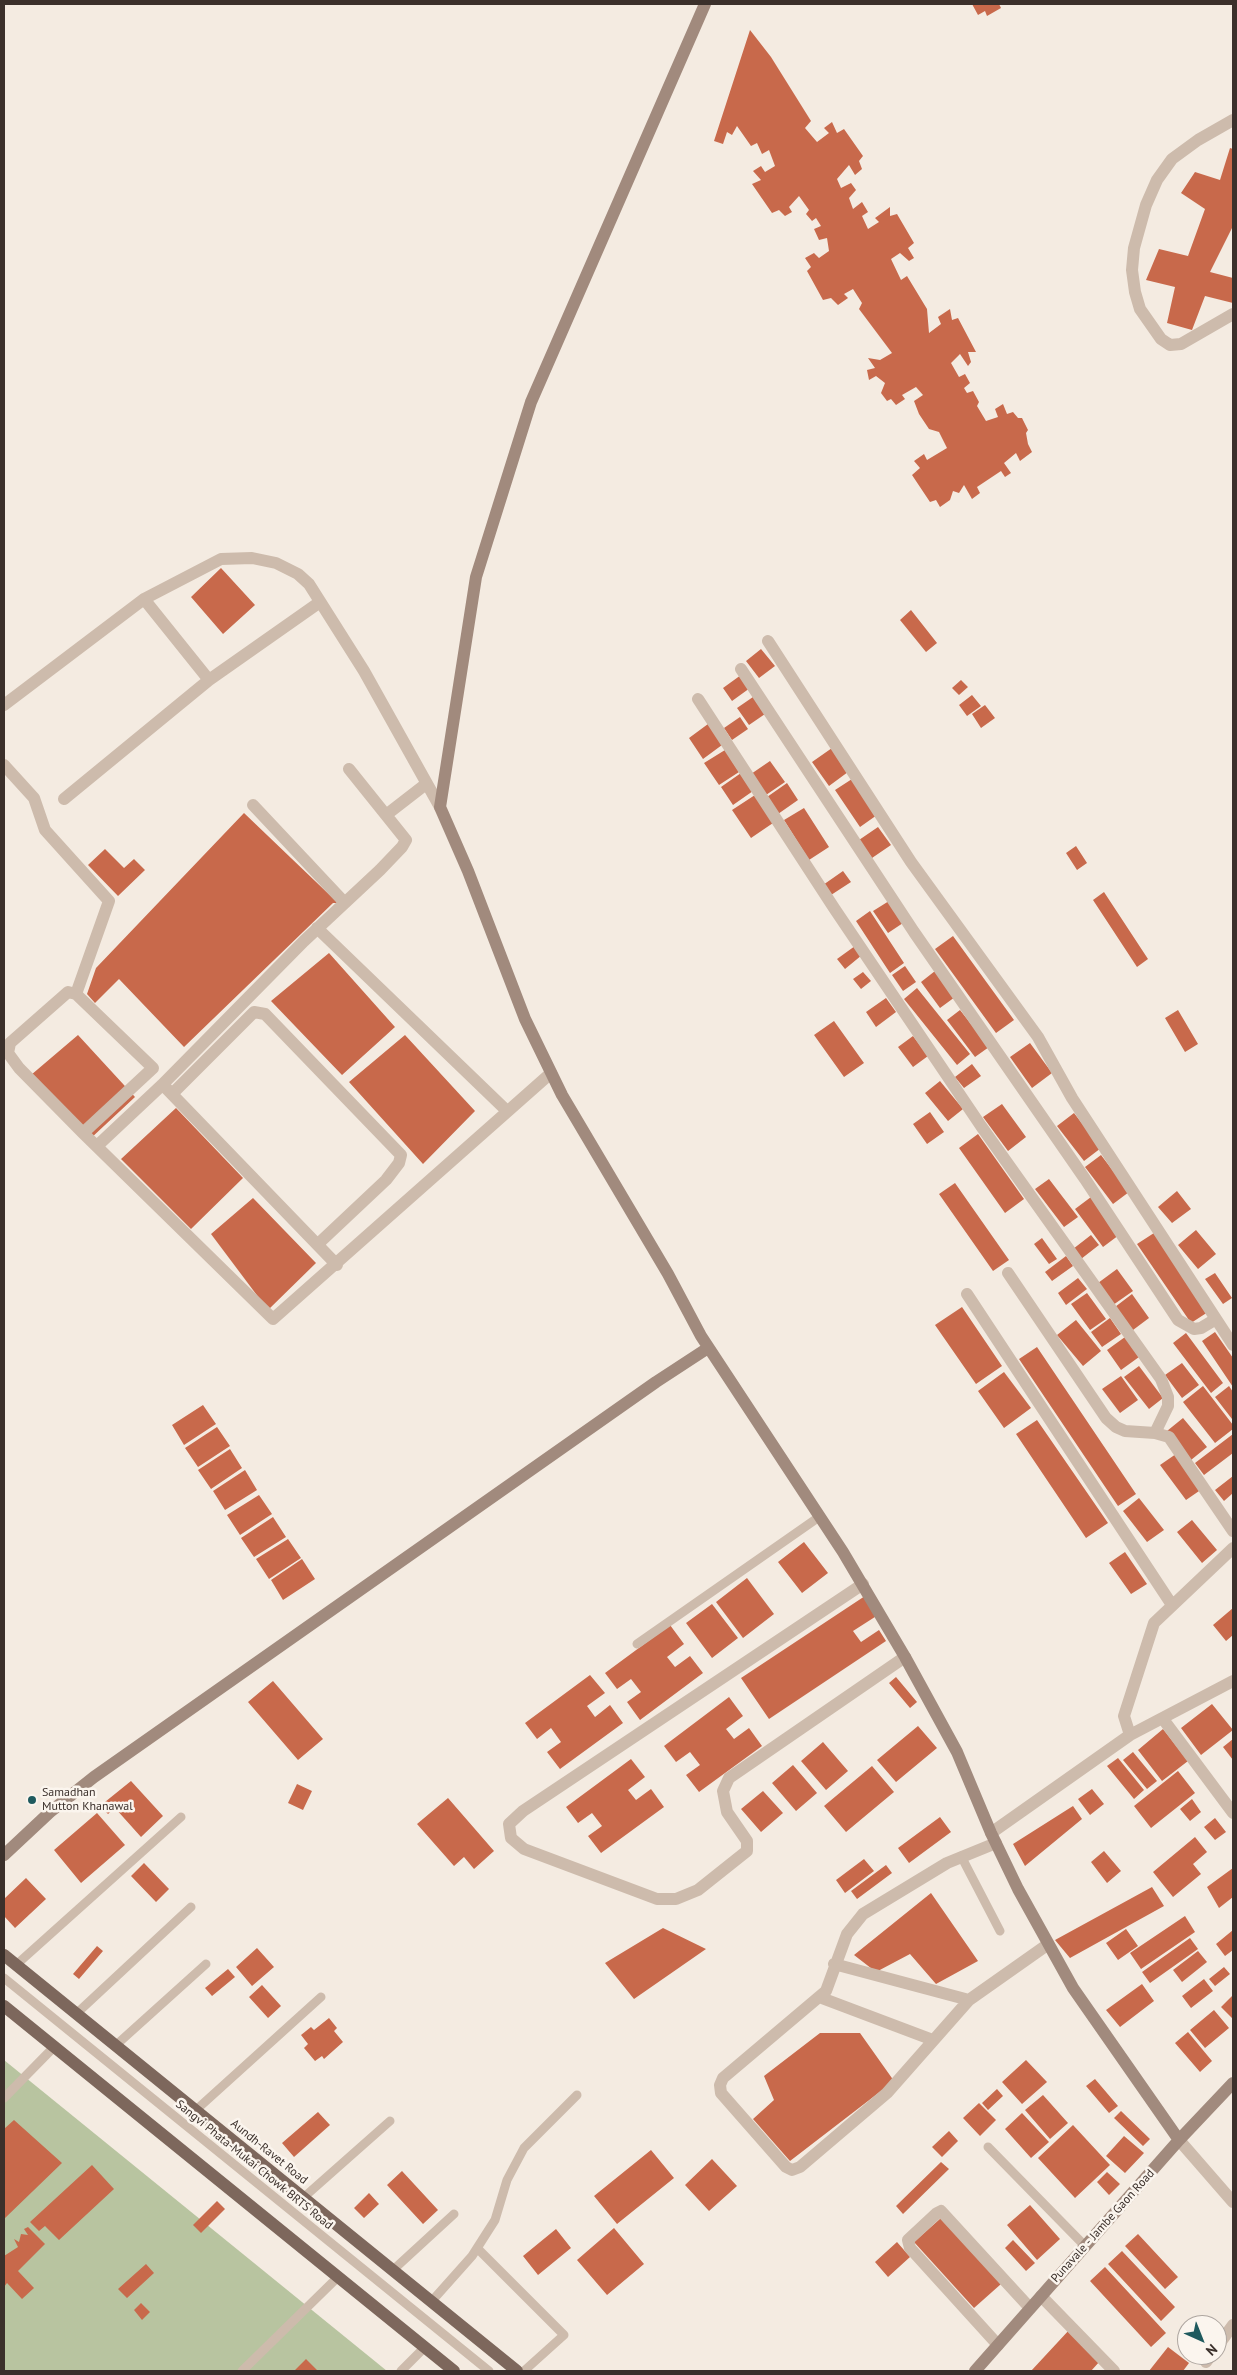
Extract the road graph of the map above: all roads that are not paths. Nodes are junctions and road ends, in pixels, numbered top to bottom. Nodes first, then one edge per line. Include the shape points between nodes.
1 (705, 4) edge
2 (1233, 120) edge
3 (1233, 314) edge
4 (144, 599) junction
5 (320, 602) junction
6 (768, 641) dead end
7 (741, 669) dead end
8 (209, 680) junction
9 (698, 699) dead end
10 (4, 705) edge
11 (4, 765) edge
12 (349, 770) dead end
13 (426, 784) junction
14 (64, 799) dead end
15 (254, 805) dead end
16 (440, 807) junction
17 (386, 815) junction
18 (345, 903) junction
19 (317, 928) junction
20 (76, 994) junction
21 (551, 1074) junction
22 (162, 1085) junction
23 (172, 1094) junction
24 (507, 1111) junction
25 (83, 1133) junction
26 (97, 1146) junction
27 (318, 1244) junction
28 (337, 1265) junction
29 (1008, 1273) dead end
30 (967, 1294) dead end
31 (1216, 1319) junction
32 (1233, 1345) edge
33 (708, 1348) junction
34 (1156, 1433) junction
35 (819, 1517) junction
36 (1233, 1531) edge
37 (1233, 1548) edge
38 (863, 1584) junction
39 (1172, 1605) junction
40 (637, 1644) dead end
41 (905, 1657) junction
42 (1233, 1680) edge
43 (1163, 1719) junction
44 (1130, 1735) junction
45 (1233, 1813) edge
46 (181, 1817) dead end
47 (994, 1838) junction
48 (4, 1855) edge
49 (961, 1856) junction
50 (191, 1907) dead end
51 (1000, 1931) dead end
52 (1047, 1945) junction
53 (4, 1955) edge
54 (206, 1964) dead end
55 (834, 1964) junction
56 (16, 1965) junction
57 (4, 1978) edge
58 (321, 1997) dead end
59 (819, 1997) junction
60 (969, 2000) junction
61 (4, 2006) edge
62 (76, 2014) junction
63 (933, 2040) junction
64 (115, 2046) junction
65 (54, 2048) junction
66 (1233, 2083) edge
67 (577, 2095) dead end
68 (4, 2098) edge
69 (196, 2110) junction
70 (390, 2121) dead end
71 (1179, 2140) junction
72 (988, 2146) dead end
73 (304, 2198) junction
74 (1233, 2202) edge
75 (454, 2214) dead end
76 (1085, 2246) junction
77 (477, 2248) junction
78 (393, 2270) junction
79 (338, 2277) junction
80 (1041, 2296) junction
81 (431, 2302) junction
82 (1030, 2308) junction
83 (998, 2345) junction
84 (425, 2347) junction
85 (242, 2371) edge
86 (401, 2371) edge
87 (454, 2371) edge
88 (489, 2371) edge
89 (517, 2371) edge
90 (524, 2371) edge
91 (975, 2371) edge
92 (1114, 2371) edge

1 - 16 street via 531,402 476,577
2 - 3 street via 1172,159 1157,180 1134,248 1132,270 1140,309 1161,339 1170,345 1181,344
4 - 5 street via 221,559 252,558 276,563 298,574
4 - 8 street
4 - 10 street
5 - 8 street
5 - 13 street via 364,671
6 - 31 street via 911,862 1038,1037 1072,1098
7 - 31 street via 914,932 1178,1320 1194,1329
8 - 14 street
9 - 34 street via 981,1126 1160,1379 1168,1396 1168,1406
11 - 20 street via 34,798 45,830 109,901
12 - 17 street
13 - 16 street
13 - 17 street
15 - 18 street
16 - 21 street via 525,1019
17 - 18 street via 406,840 394,857
18 - 19 street
19 - 22 street
19 - 24 street
20 - 25 street via 152,1068
20 - 25 street via 68,992 61,997 10,1042 8,1053 18,1068
21 - 24 street
21 - 33 street
22 - 23 street
22 - 26 street
23 - 27 street
23 - 27 street via 254,1012 265,1014 401,1155 386,1180
24 - 28 street
25 - 26 street
26 - 28 street via 273,1319
27 - 28 street
29 - 34 street via 1106,1418 1116,1428 1125,1431
30 - 39 street
31 - 32 street
33 - 35 street
33 - 48 street via 94,1777
34 - 36 street via 1169,1437 1175,1444
35 - 38 street
35 - 40 lane
37 - 39 street
38 - 41 street
38 - 41 street via 523,1811 510,1824 511,1838 524,1849 657,1899 676,1899 698,1890 747,1851 748,1841 727,1812 723,1791 729,1778
39 - 44 street via 1154,1623 1124,1716
41 - 47 street via 957,1752
42 - 43 street
43 - 44 street
43 - 45 street
44 - 47 street
46 - 56 lane
47 - 49 street
47 - 52 street
49 - 51 lane
49 - 55 street via 863,1914 847,1934
50 - 62 lane
52 - 60 street
52 - 71 street via 1073,1988
53 - 56 main road, Aundh-Ravet Road
54 - 64 lane
55 - 59 street via 831,1980
55 - 60 street
56 - 62 main road, Aundh-Ravet Road
57 - 88 lane, Sangvi Phata-Mukai Chowk BRTS Road
58 - 69 lane
59 - 63 street
59 - 63 street via 723,2078 720,2086 721,2093 792,2170 800,2167 887,2093
60 - 63 street
61 - 65 main road
62 - 64 main road, Aundh-Ravet Road
64 - 69 main road, Aundh-Ravet Road
65 - 68 lane
65 - 79 main road
66 - 71 street, Punavale - Jambe Gaon Road
67 - 77 lane via 524,2148 507,2180 495,2220
69 - 73 main road, Aundh-Ravet Road
70 - 73 lane
71 - 74 street
71 - 76 street, Punavale - Jambe Gaon Road
72 - 76 lane
73 - 78 main road, Aundh-Ravet Road
75 - 78 lane
76 - 80 street, Punavale - Jambe Gaon Road
77 - 81 lane
77 - 90 lane via 564,2335
78 - 81 main road, Aundh-Ravet Road
79 - 84 main road
79 - 85 lane
80 - 82 street, Punavale - Jambe Gaon Road
80 - 92 street
81 - 89 main road, Aundh-Ravet Road
82 - 83 street, Punavale - Jambe Gaon Road
82 - 83 street via 941,2211 908,2240 910,2248
83 - 91 street, Punavale - Jambe Gaon Road
84 - 86 lane
84 - 87 main road

